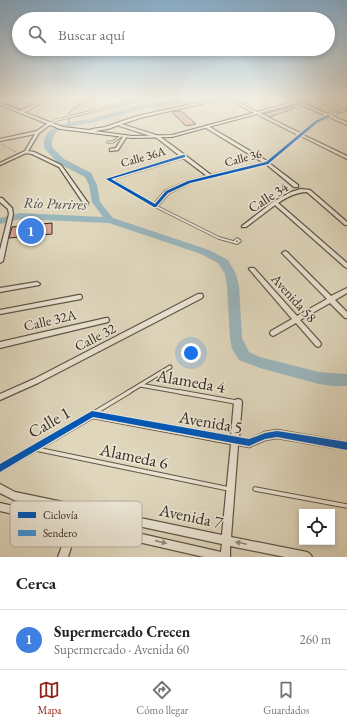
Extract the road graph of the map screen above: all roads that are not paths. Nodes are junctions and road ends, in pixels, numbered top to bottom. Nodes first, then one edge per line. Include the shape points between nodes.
1 (117, 124) edge
2 (218, 124) edge
3 (278, 124) edge
4 (314, 124) edge
5 (50, 125) joint
6 (121, 125) joint
7 (207, 127) junction
8 (61, 128) junction
9 (38, 132) junction
10 (102, 134) junction
11 (25, 135) junction
12 (300, 135) junction
13 (123, 136) junction
14 (158, 136) junction
15 (34, 137) junction
16 (0, 140) edge
17 (108, 142) dead end
18 (111, 150) dead end
19 (26, 152) junction
20 (184, 156) junction
21 (346, 157) edge
22 (267, 163) junction
23 (0, 164) edge
24 (209, 176) junction
25 (296, 186) dead end
26 (0, 199) edge
27 (86, 203) dead end
28 (276, 203) junction
29 (155, 206) junction
30 (347, 224) edge
31 (244, 226) dead end
32 (234, 241) dead end
33 (285, 253) dead end
34 (0, 261) edge
35 (347, 266) edge
36 (252, 269) dead end
37 (37, 284) dead end
38 (0, 290) edge
39 (347, 290) edge
40 (200, 296) dead end
41 (79, 297) dead end
42 (330, 299) junction
43 (0, 312) edge
44 (347, 316) edge
45 (296, 319) junction
46 (106, 320) dead end
47 (273, 333) dead end
48 (318, 344) dead end
49 (0, 345) edge
50 (170, 367) dead end
51 (140, 385) junction
52 (0, 397) edge
53 (238, 402) joint
54 (92, 414) junction
55 (235, 441) junction
56 (347, 446) edge
57 (32, 448) junction
58 (0, 468) edge
59 (0, 488) edge
60 (232, 489) junction
61 (255, 489) dead end
62 (39, 501) edge
63 (347, 506) edge
64 (0, 507) edge
65 (10, 509) edge
66 (142, 522) edge
67 (142, 538) edge
68 (226, 540) junction
69 (67, 547) edge
70 (63, 557) edge
71 (225, 557) edge
72 (307, 557) edge

1 - 8 main road via 98,130
2 - 7 main road
3 - 12 street
4 - 12 street, Calle 36
5 - 8 main road
5 - 9 street
6 - 10 main road
6 - 14 street
7 - 14 main road via 172,136
7 - 22 street
8 - 10 main road
9 - 11 street
9 - 15 street
10 - 13 main road
11 - 15 street
11 - 16 street
12 - 21 street
12 - 22 street, Calle 36
13 - 14 main road
13 - 17 lane
13 - 18 street via 117,149
14 - 20 street
15 - 19 street
19 - 23 street
19 - 27 street via 60,166
20 - 24 street
20 - 29 street, Calle 36A via 108,179
22 - 24 street, Calle 36
22 - 25 street
24 - 29 street, Calle 36 via 177,186 167,192
26 - 34 street via 10,209 11,214
28 - 30 street, Calle 34 via 287,196 306,190
28 - 31 street, Calle 34
28 - 35 street
29 - 32 lane via 219,238
33 - 42 street
36 - 45 street, Avenida 58
37 - 38 street
39 - 42 street
40 - 52 street, Calle 32 via 36,382
41 - 43 street
42 - 44 street
42 - 45 street
45 - 47 street
45 - 48 street, Avenida 58
46 - 49 street, Calle 32A
50 - 51 lane
51 - 53 lane, Alameda 4
51 - 54 lane
53 - 55 street
54 - 55 street, Avenida 5
54 - 57 street, Calle 1
55 - 56 street, Avenida 5 via 249,443 277,434
55 - 60 street
57 - 58 street, Calle 1
57 - 60 lane, Alameda 6
59 - 62 street, Avenida 7 via 14,496
60 - 68 street
61 - 63 lane
64 - 65 street
66 - 68 street, Avenida 7
67 -> 71 street
68 - 71 street
72 -> 68 street, Avenida 7
69 - 70 street

